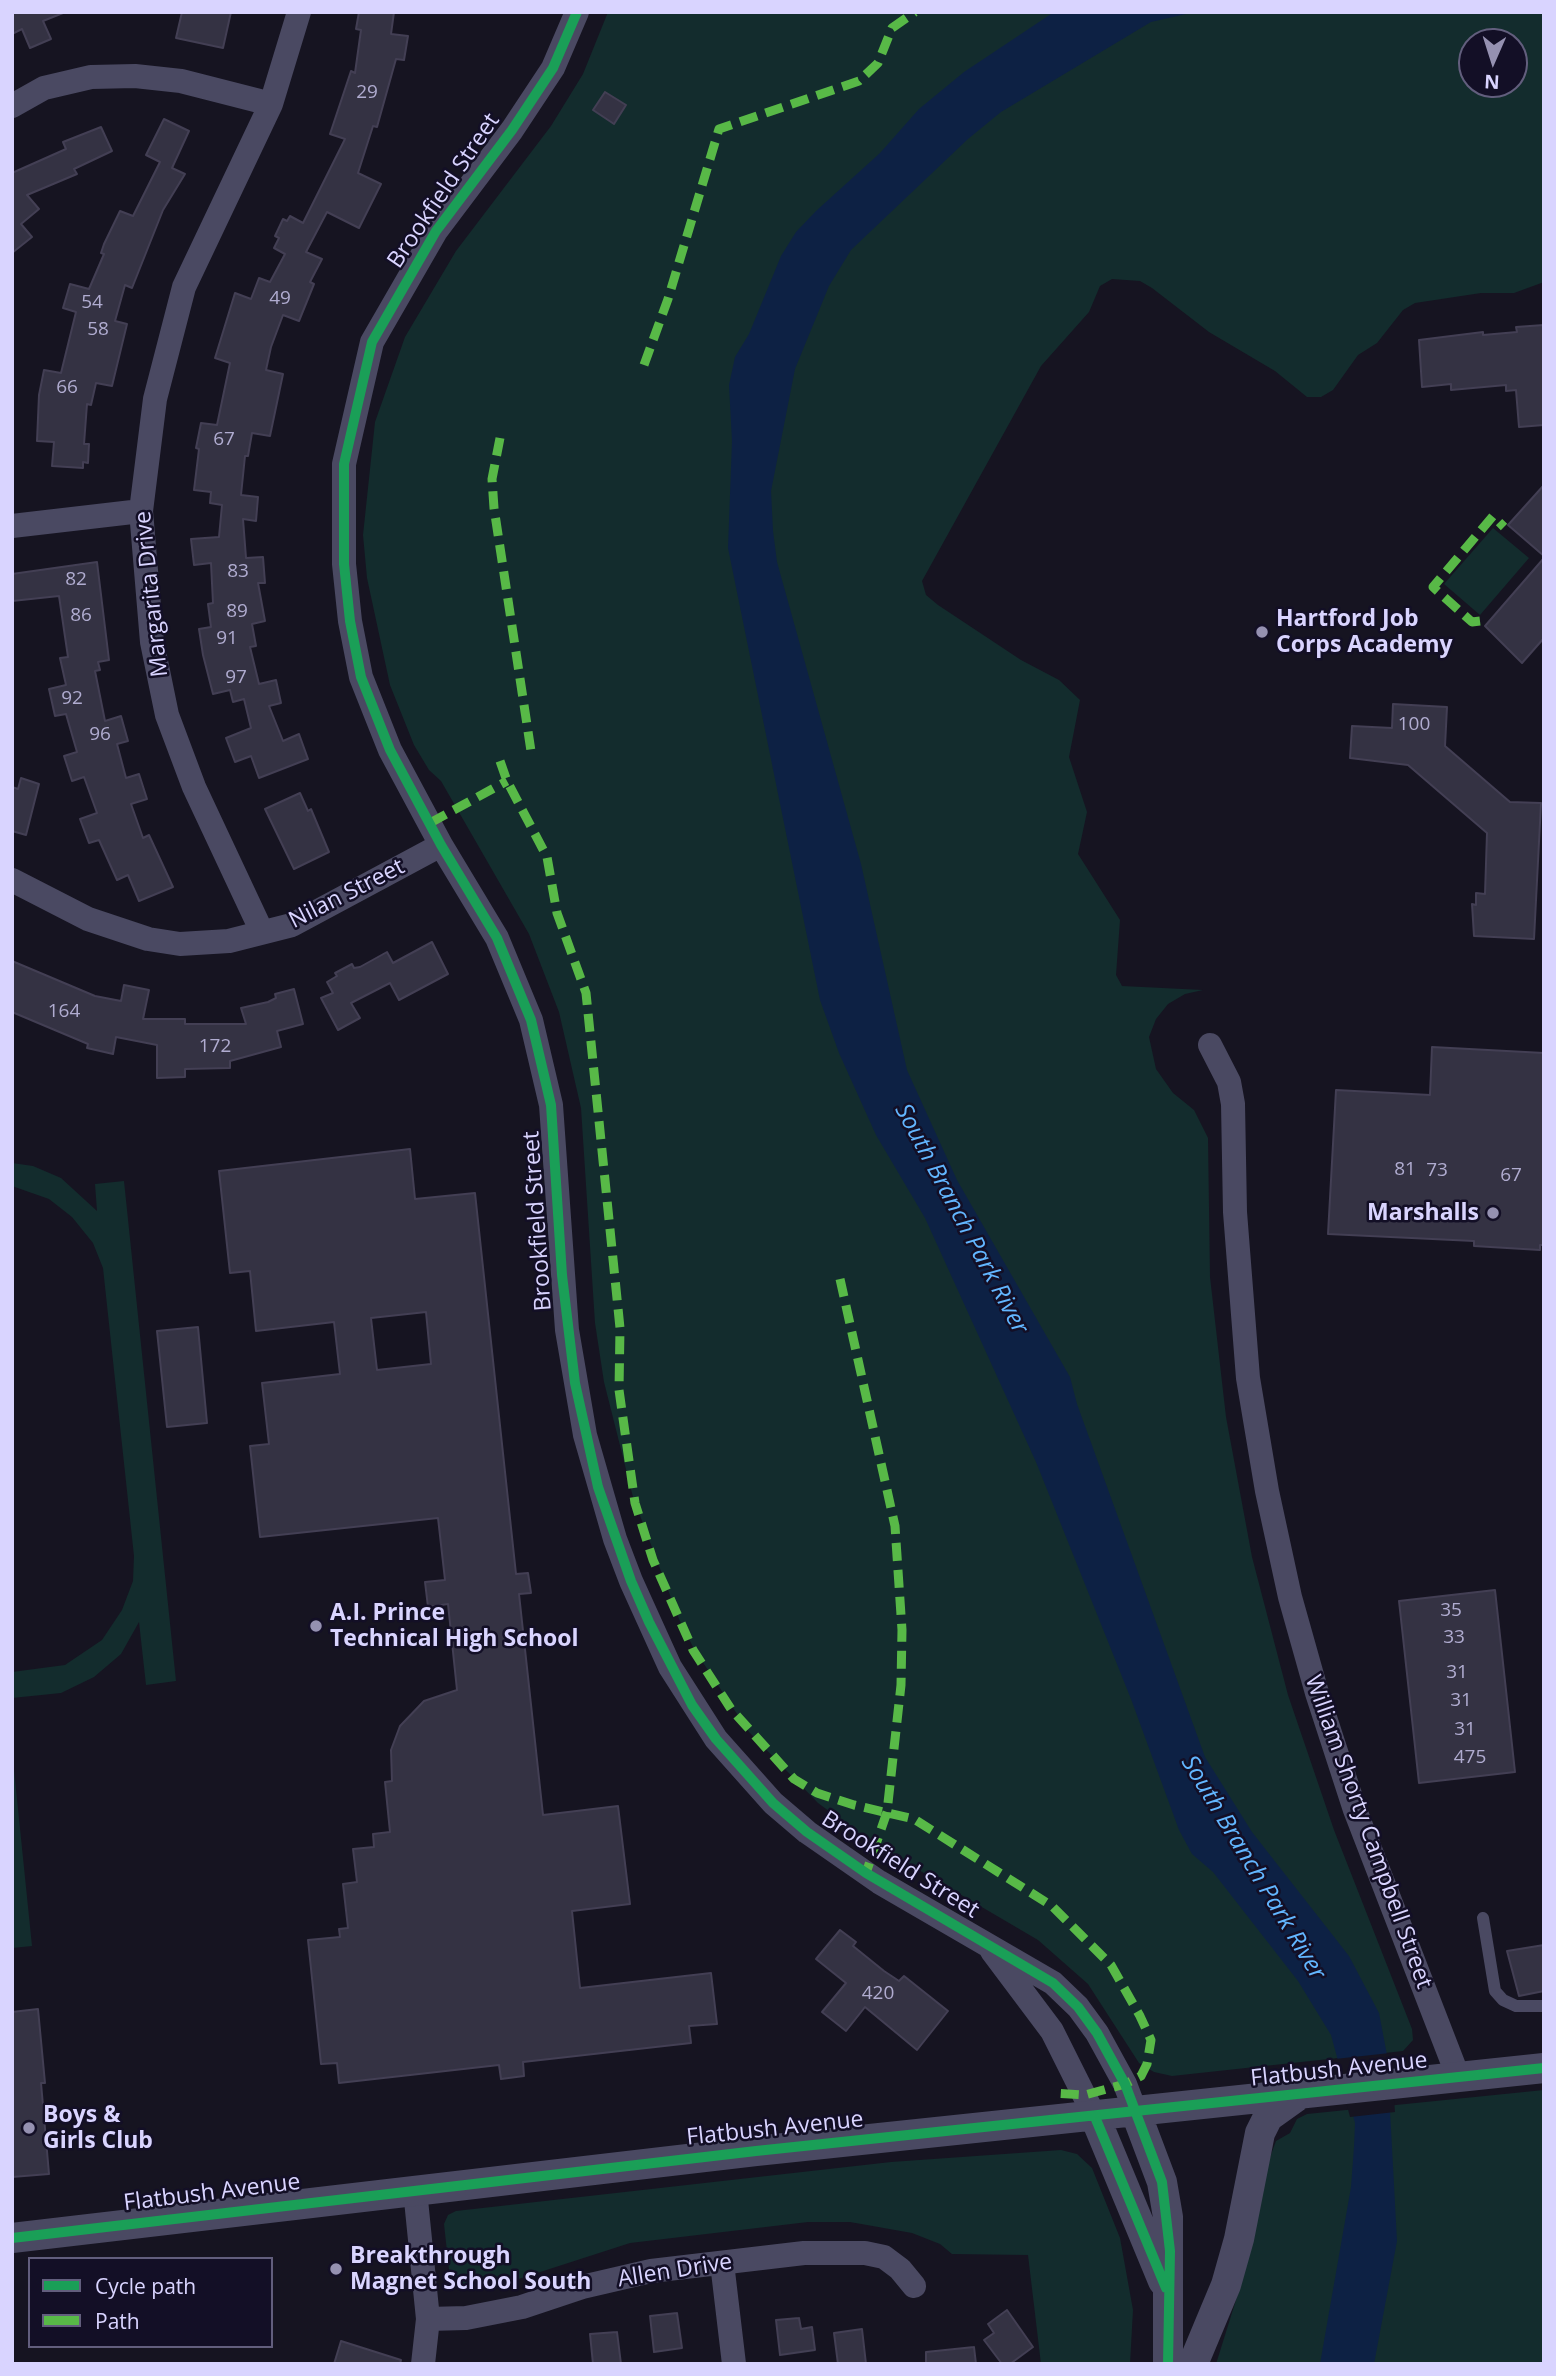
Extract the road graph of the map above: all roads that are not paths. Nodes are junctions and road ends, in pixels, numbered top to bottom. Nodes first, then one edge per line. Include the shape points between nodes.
1 (299, 12) edge
2 (577, 12) edge
3 (271, 104) junction
4 (12, 106) edge
5 (141, 511) junction
6 (12, 526) edge
7 (441, 845) junction
8 (12, 880) edge
9 (262, 932) junction
10 (1210, 1045) dead end
11 (1483, 1918) dead end
12 (990, 1947) junction
13 (1544, 2006) edge
14 (1544, 2068) edge
15 (1459, 2079) junction
16 (1298, 2096) junction
17 (1136, 2113) junction
18 (1095, 2117) junction
19 (415, 2190) junction
20 (12, 2238) edge
21 (722, 2263) junction
22 (914, 2286) dead end
23 (1170, 2298) junction
24 (428, 2319) junction
25 (423, 2364) edge
26 (734, 2364) edge
27 (1168, 2364) edge
28 (1193, 2364) edge

1 - 3 street, Margarita Drive
2 - 7 street, Brookfield Street via 552,68 512,130 436,230 372,342 344,464 344,564 362,677 390,750
3 - 4 street via 181,81 135,76 91,77 44,88
3 - 5 street, Margarita Drive via 184,287 155,398
5 - 6 street
5 - 9 street, Margarita Drive via 152,642 167,715 194,787
7 - 9 street, Nilan Street via 292,925
7 - 12 street, Brookfield Street via 497,938 531,1020 551,1105 567,1330 585,1434 619,1550 670,1667 716,1739 773,1803 839,1857
8 - 9 street, Nilan Street via 88,919 148,939 229,941
10 - 15 street, William Shorty Campbell Street via 1222,1062 1233,1104 1248,1378 1290,1597 1355,1811
11 - 13 lane via 1495,1990 1516,2006
12 - 17 street, Brookfield Street via 1032,1968 1078,2007 1118,2071
12 - 18 street, Brookfield Street via 1052,2031
14 - 15 street, Flatbush Avenue
15 - 16 street, Flatbush Avenue
16 - 17 street, Flatbush Avenue
16 - 28 street via 1268,2117 1260,2133 1226,2285
17 - 18 street, Flatbush Avenue
17 - 23 street, Brookfield Street via 1162,2182 1168,2217
18 - 19 street, Flatbush Avenue
18 - 23 street, Brookfield Street
19 - 20 street, Flatbush Avenue
19 - 24 street
21 - 22 street, Allen Drive via 804,2253 866,2253 900,2269
21 - 24 street, Allen Drive via 651,2271 466,2318
21 - 26 street
23 - 27 street, Brookfield Street
24 - 25 street

